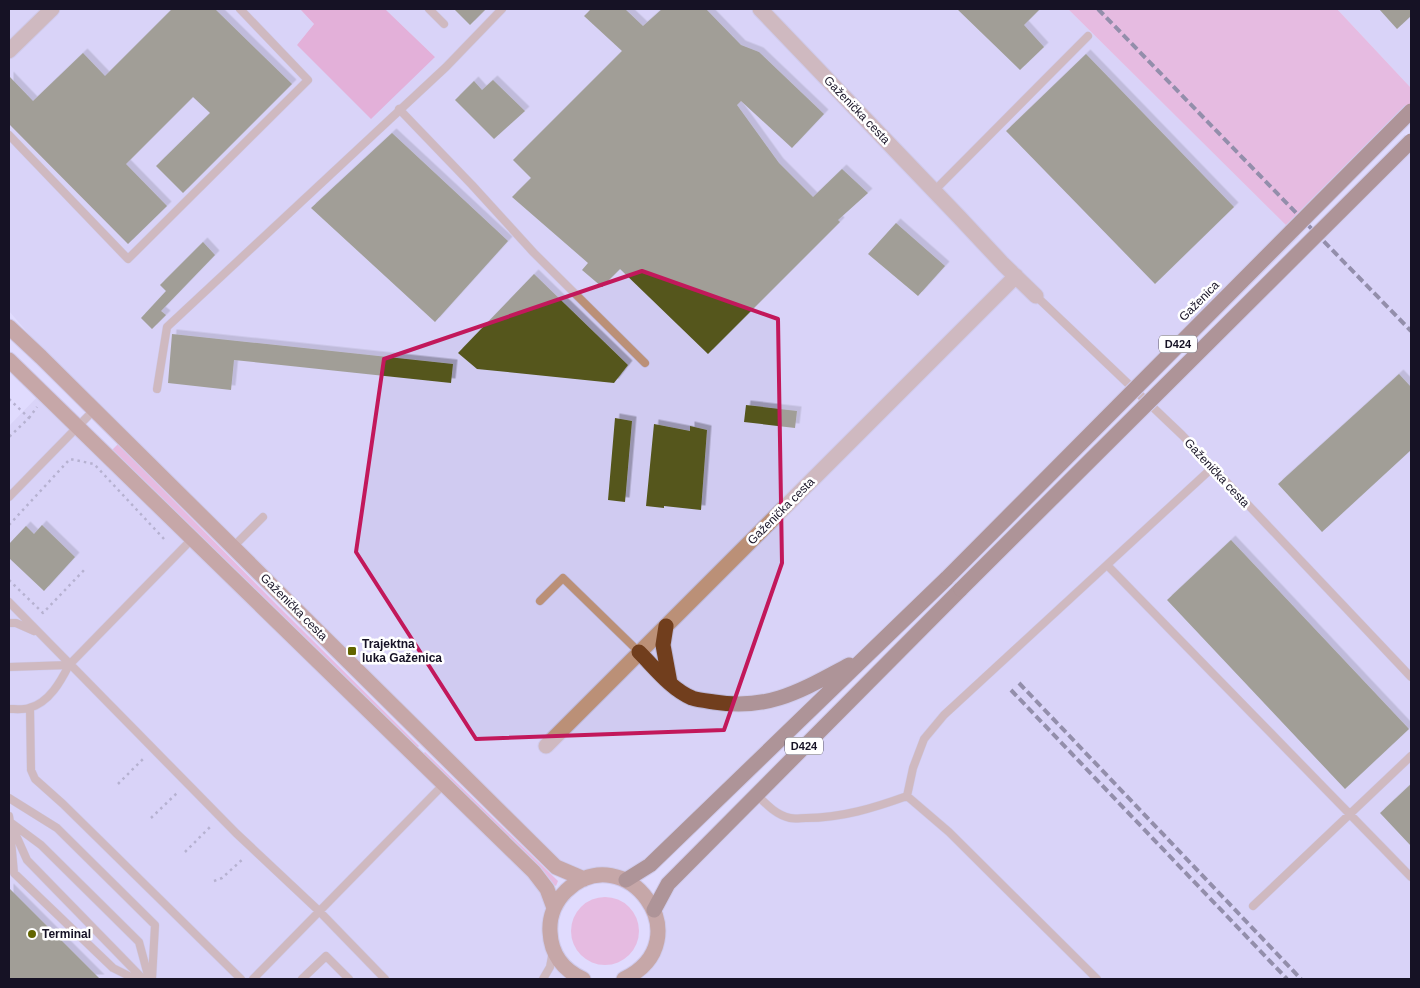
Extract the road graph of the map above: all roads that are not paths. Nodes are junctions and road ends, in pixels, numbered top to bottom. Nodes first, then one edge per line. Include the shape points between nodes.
1 (52, 9) edge
2 (240, 9) edge
3 (429, 9) edge
4 (502, 9) edge
5 (760, 9) edge
6 (444, 24) dead end
7 (1088, 36) dead end
8 (10, 48) edge
9 (399, 109) junction
10 (1411, 111) edge
11 (9, 135) edge
12 (1411, 141) edge
13 (934, 191) junction
14 (1016, 276) junction
15 (1036, 296) joint
16 (9, 327) edge
17 (9, 360) edge
18 (645, 364) dead end
19 (158, 389) dead end
20 (94, 410) junction
21 (76, 427) junction
22 (1212, 468) junction
23 (9, 497) edge
24 (262, 517) dead end
25 (192, 539) junction
26 (233, 547) junction
27 (1107, 565) junction
28 (540, 601) dead end
29 (9, 602) edge
30 (9, 624) edge
31 (666, 626) junction
32 (38, 633) junction
33 (639, 652) junction
34 (865, 657) junction
35 (69, 665) junction
36 (9, 667) edge
37 (1411, 676) edge
38 (670, 683) junction
39 (30, 708) junction
40 (9, 709) edge
41 (546, 746) dead end
42 (1411, 756) edge
43 (444, 784) junction
44 (756, 794) junction
45 (907, 796) junction
46 (9, 798) edge
47 (1350, 814) junction
48 (9, 819) edge
49 (1411, 877) edge
50 (584, 879) junction
51 (626, 880) junction
52 (1253, 906) dead end
53 (554, 908) junction
54 (654, 910) junction
55 (319, 911) junction
56 (553, 949) junction
57 (135, 979) edge
58 (143, 979) edge
59 (150, 979) edge
60 (241, 979) edge
61 (253, 979) edge
62 (302, 979) edge
63 (348, 979) edge
64 (385, 979) edge
65 (543, 979) edge
66 (582, 979) edge
67 (624, 979) edge
68 (1097, 979) edge

1 - 8 street
2 - 11 lane via 308,80 128,259
3 - 6 lane
4 - 9 lane via 446,67
5 - 13 street, Gaženička cesta
7 - 13 lane
9 - 18 lane via 540,260
9 - 19 lane via 167,327
10 - 34 highway, Gaženica / D424, bridge
12 - 44 highway, D424, bridge
13 - 14 street, Gaženička cesta
14 - 15 street, Gaženička cesta
14 - 31 street, Gaženička cesta
15 - 22 lane, Gaženička cesta via 1182,435
16 - 20 main road, Gaženička cesta
17 - 21 main road, Gaženička cesta
20 - 21 lane
20 - 26 main road, Gaženička cesta
21 - 23 lane
21 - 25 main road, Gaženička cesta
22 - 27 lane
22 - 37 lane, Gaženička cesta
24 - 26 lane
25 - 35 lane
25 - 43 main road, Gaženička cesta
26 - 50 main road, Gaženička cesta via 556,867
27 - 45 lane via 944,715 924,739
27 - 47 lane
28 - 33 lane via 563,578
29 - 32 lane
30 - 32 lane via 16,623
31 - 33 street, Gaženička cesta
31 - 38 highway via 663,645
32 - 35 lane
33 - 38 highway
33 - 41 street, Gaženička cesta
34 - 38 highway via 793,695 765,702 735,706 711,702 692,698
34 - 51 highway, D424 via 650,865
35 - 36 lane
35 - 39 lane via 59,685
35 - 55 lane
39 - 40 lane
39 - 60 lane via 31,770 35,779
42 - 47 lane
43 - 53 main road, Gaženička cesta via 534,872 547,890
43 - 55 lane
44 - 45 lane via 773,810 790,818 850,814
44 - 54 highway, D424 via 668,884
45 - 68 lane via 949,832
46 - 59 lane via 57,828 155,925
47 - 49 lane
47 - 52 lane
48 - 57 lane via 14,872 113,968
48 - 58 lane via 27,860
48 - 59 lane via 41,845 139,942
50 - 51 main road via 612,876
50 - 53 main road via 572,886
51 - 54 main road via 643,893
53 - 56 main road via 549,928
54 - 67 main road via 658,931 653,951 641,969
55 - 61 lane
55 - 64 lane
56 - 65 lane via 550,967
56 - 66 main road via 564,967
62 - 63 lane via 326,956

